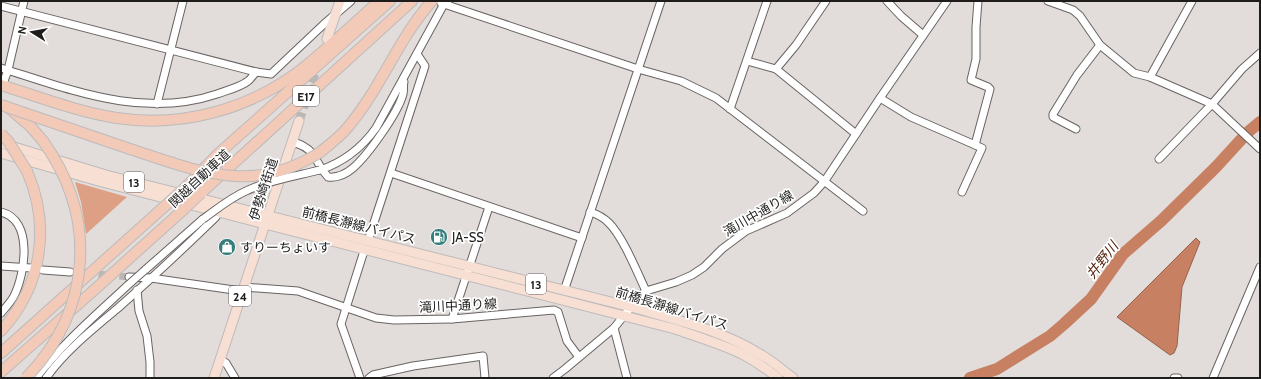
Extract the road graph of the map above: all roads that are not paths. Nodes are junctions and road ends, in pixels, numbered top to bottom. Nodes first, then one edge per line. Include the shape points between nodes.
1 (24, 1) edge
2 (183, 1) edge
3 (340, 1) edge
4 (351, 1) edge
5 (379, 1) edge
6 (390, 1) edge
7 (412, 1) edge
8 (661, 1) edge
9 (767, 1) edge
10 (826, 1) edge
11 (887, 1) edge
12 (946, 1) edge
13 (978, 1) edge
14 (1048, 1) edge
15 (1192, 1) edge
16 (441, 2) edge
17 (1, 6) edge
18 (22, 11) junction
19 (336, 14) junction
20 (923, 34) junction
21 (327, 39) dead end
22 (1100, 46) junction
23 (170, 50) junction
24 (1260, 53) edge
25 (417, 54) junction
26 (747, 61) junction
27 (4, 69) edge
28 (638, 69) junction
29 (776, 69) junction
30 (256, 72) junction
31 (1150, 77) junction
32 (404, 79) junction
33 (2, 83) edge
34 (880, 98) junction
35 (1, 102) edge
36 (157, 104) junction
37 (1212, 104) junction
38 (1, 105) edge
39 (730, 109) junction
40 (299, 121) tunnel mouth
41 (1076, 129) dead end
42 (1, 134) edge
43 (856, 134) junction
44 (292, 142) junction
45 (1, 143) edge
46 (975, 145) junction
47 (1260, 149) edge
48 (1, 153) edge
49 (1159, 159) dead end
50 (319, 163) junction
51 (391, 172) junction
52 (824, 182) junction
53 (962, 192) dead end
54 (489, 207) junction
55 (863, 211) dead end
56 (1, 212) edge
57 (590, 212) junction
58 (268, 216) junction
59 (216, 217) dead end
60 (265, 225) junction
61 (582, 238) junction
62 (368, 241) junction
63 (364, 251) junction
64 (1, 266) edge
65 (1260, 267) edge
66 (27, 268) junction
67 (43, 270) dead end
68 (468, 271) junction
69 (70, 272) dead end
70 (129, 277) tunnel mouth
71 (151, 278) junction
72 (242, 289) junction
73 (137, 290) junction
74 (564, 291) junction
75 (646, 291) junction
76 (347, 307) junction
77 (631, 308) junction
78 (1, 313) edge
79 (623, 316) junction
80 (452, 319) junction
81 (614, 328) junction
82 (1, 331) edge
83 (1, 352) edge
84 (579, 357) junction
85 (220, 360) junction
86 (565, 369) junction
87 (1, 372) edge
88 (26, 378) edge
89 (36, 378) edge
90 (46, 378) edge
91 (150, 378) edge
92 (214, 378) edge
93 (235, 378) edge
94 (360, 378) edge
95 (369, 378) edge
96 (485, 378) edge
97 (553, 378) edge
98 (568, 378) edge
99 (627, 378) edge
100 (778, 378) edge
101 (793, 378) edge
102 (1174, 378) edge
103 (1178, 378) edge
104 (1213, 378) edge

1 - 18 street
2 - 23 street
3 - 19 main road
4 - 19 street
5 - 33 highway via 311,61 281,83 251,100 202,115 161,120 117,118
6 - 83 highway, 関越自動車道 / E17, bridge
7 - 87 highway, 関越自動車道 / E17, bridge
8 - 28 street
9 - 26 street
10 - 29 street
11 - 20 street
12 - 20 street, 滝川中通り線
13 - 46 street via 976,59 971,80 990,89
14 - 22 street via 1073,10 1080,16
15 - 31 street
16 - 25 street
16 - 28 street
16 - 50 highway via 411,28 361,110
17 - 18 street
18 - 23 street
18 - 27 street
19 - 21 main road
19 - 30 street via 270,74
20 - 34 street, 滝川中通り線
22 - 31 street via 1134,73
22 - 41 street via 1077,75 1052,114
23 - 30 street
23 - 36 street
24 - 37 street via 1242,69
25 - 32 street
25 - 51 street via 425,66
26 - 29 street
26 - 39 street
27 - 33 street
27 - 36 street via 97,97 121,102
28 - 39 street via 681,81 716,98
28 - 57 street
29 - 43 street
30 - 36 street via 248,82 209,96
31 - 37 street
32 - 50 street via 376,128 359,149 342,161
32 - 50 street via 403,94 397,109 366,155 352,169 335,178 328,177
34 - 43 street, 滝川中通り線
34 - 46 street via 911,117
35 - 88 highway, bridge via 31,126 60,167 71,190 80,232 78,280 68,315 43,359
37 - 47 street
37 - 49 street
38 - 50 highway, bridge via 193,169 227,176 250,176 280,171 296,165
39 - 52 street
40 - 44 main road, 伊勢崎街道 / 24
42 - 82 highway, bridge via 27,172 36,194 40,228 40,250 29,290 16,313
43 - 52 street, 滝川中通り線
44 - 50 street via 308,148
44 - 58 main road, 伊勢崎街道 / 24
45 - 58 main road, 前橋長瀞線バイパス / 13 via 106,175
46 - 53 street via 982,148
48 - 60 main road, 前橋長瀞線バイパス / 13
50 - 89 street, bridge via 246,191 203,219 69,341
51 - 54 street
51 - 62 street
52 - 55 street
52 - 75 street, 滝川中通り線 via 814,193 787,213 746,232 692,275
54 - 61 street
54 - 68 street
56 - 66 street via 15,221 22,232
57 - 61 street
57 - 75 street via 608,222 616,232
58 - 60 main road, 伊勢崎街道 / 24
58 - 62 main road, 前橋長瀞線バイパス / 13
59 - 71 street
60 - 63 main road, 前橋長瀞線バイパス / 13
60 - 72 main road, 伊勢崎街道 / 24
61 - 74 street
62 - 68 main road, 前橋長瀞線バイパス / 13
63 - 68 main road, 前橋長瀞線バイパス / 13
63 - 76 street
64 - 66 street
65 - 104 street
66 - 78 street via 14,296
67 - 69 street
68 - 74 main road, 前橋長瀞線バイパス / 13
68 - 79 main road, 前橋長瀞線バイパス / 13
68 - 80 street
70 - 71 street, 滝川中通り線
71 - 72 street, 滝川中通り線
71 - 73 street
72 - 76 street, 滝川中通り線 via 298,291
72 - 85 main road, 伊勢崎街道 / 24
73 - 90 street via 59,362
73 - 91 street via 147,336
74 - 77 main road, 前橋長瀞線バイパス / 13
75 - 77 street
76 - 80 street, 滝川中通り線 via 376,318
76 - 94 street via 341,324
77 - 79 street
77 - 101 main road, 前橋長瀞線バイパス / 13 via 723,335 764,356
79 - 81 street
79 - 100 main road, 前橋長瀞線バイパス / 13 via 675,329 721,345 748,357
80 - 84 street, 滝川中通り線 via 554,310 558,312 568,341
81 - 84 street
81 - 99 street
84 - 86 street
85 - 92 main road, 伊勢崎街道 / 24
85 - 93 street via 226,363
86 - 97 street
86 - 98 street
95 - 96 street via 412,366 483,356
102 - 103 street

